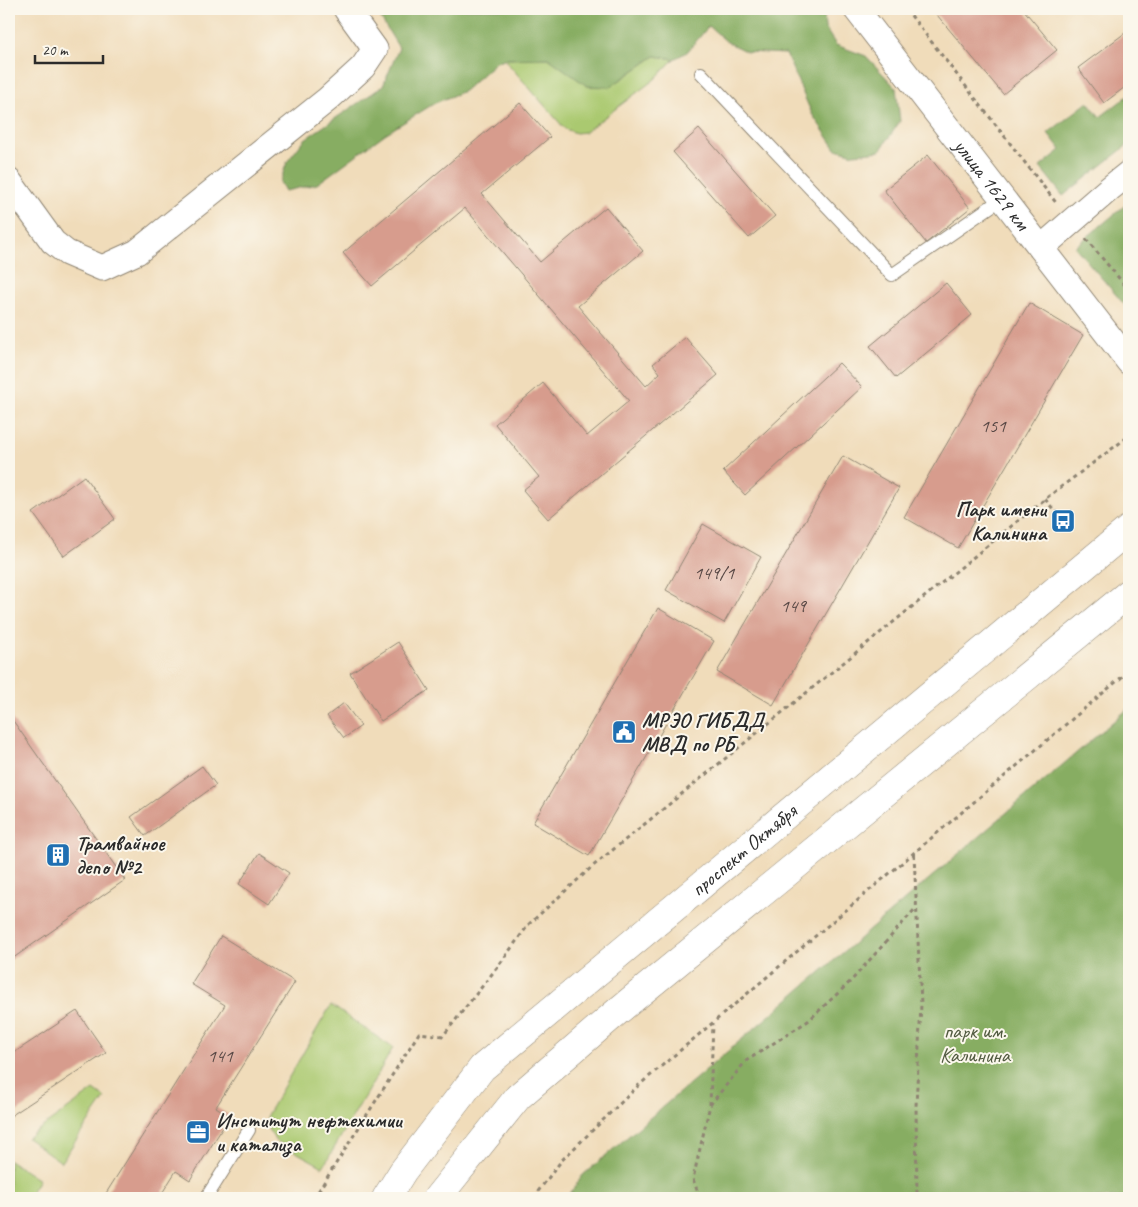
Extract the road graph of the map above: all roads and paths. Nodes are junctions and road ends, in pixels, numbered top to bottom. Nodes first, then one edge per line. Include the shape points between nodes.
1 (346, 9) edge
2 (856, 9) edge
3 (906, 9) edge
4 (702, 73) dead end
5 (1129, 174) edge
6 (9, 181) edge
7 (1003, 198) junction
8 (1071, 222) junction
9 (1041, 248) junction
10 (1129, 290) edge
11 (1129, 362) edge
12 (1129, 436) edge
13 (1045, 499) junction
14 (1063, 521) dead end
15 (1129, 529) edge
16 (1129, 593) edge
17 (1129, 670) edge
18 (914, 853) junction
19 (917, 908) junction
20 (713, 1023) junction
21 (710, 1105) junction
22 (248, 1130) dead end
23 (206, 1198) edge
24 (314, 1198) edge
25 (386, 1198) edge
26 (437, 1198) edge
27 (533, 1198) edge
28 (700, 1198) edge
29 (917, 1198) edge

1 - 6 street via 374,50 363,67 328,99 137,252 102,268 67,253 52,242
2 - 7 street, улица 1629 км
3 - 8 path
4 - 7 lane via 892,275
5 - 8 street
7 - 9 street, улица 1629 км
8 - 9 street
8 - 10 path
9 - 11 street, улица 1629 км
12 - 13 path
13 - 14 path
13 - 24 path via 593,866 530,924 443,1036 419,1033
15 - 25 main road, проспект Октября via 482,1068
16 - 26 main road via 618,1011 518,1097
17 - 18 path
18 - 19 path
18 - 20 path
19 - 21 path via 808,1021 746,1061
19 - 29 path via 921,1004 916,1106
20 - 21 path
20 - 27 path via 638,1086 562,1160
21 - 28 path via 693,1179
22 - 23 lane

